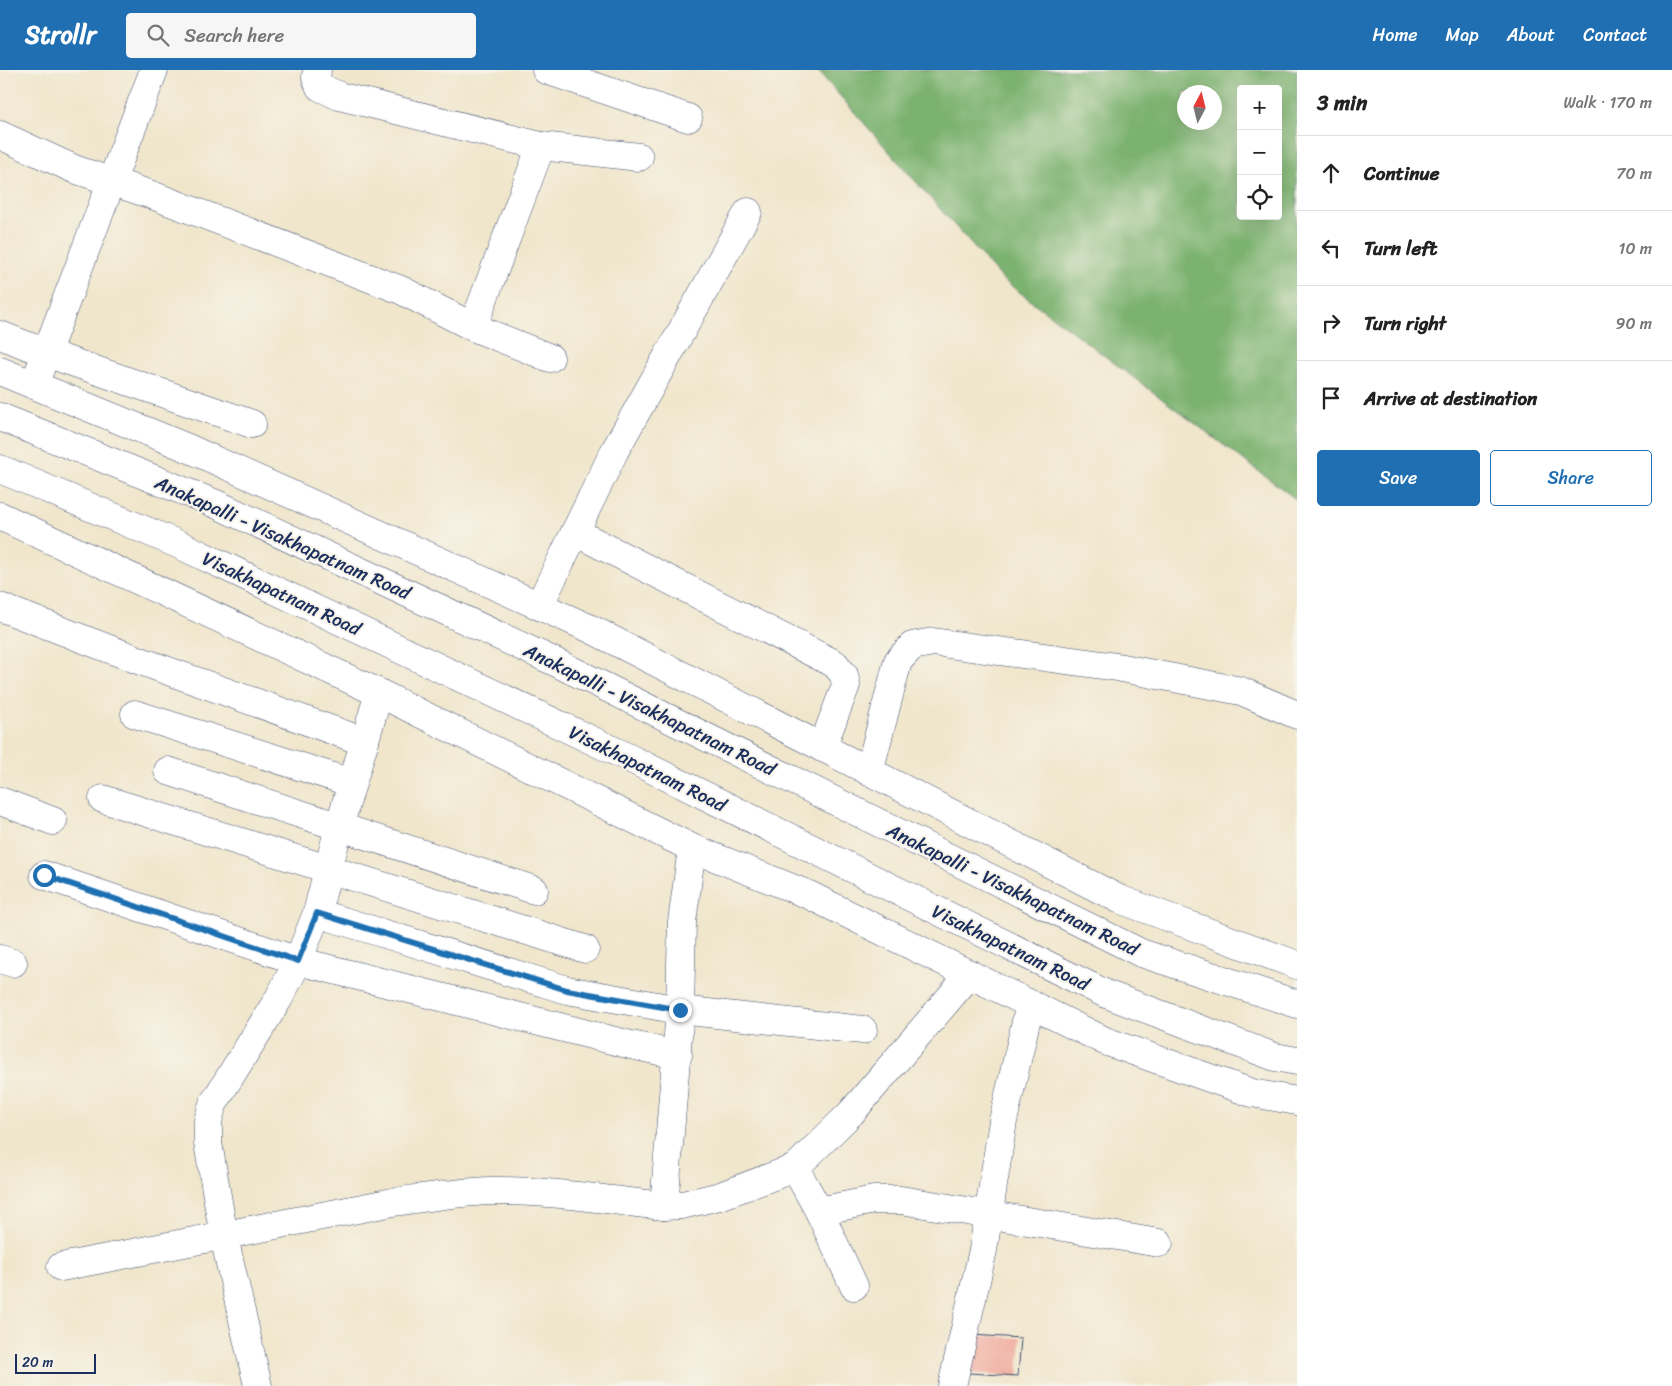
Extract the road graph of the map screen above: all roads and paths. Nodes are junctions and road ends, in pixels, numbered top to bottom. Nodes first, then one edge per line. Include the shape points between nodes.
1 (154, 70) edge
2 (317, 70) edge
3 (546, 70) edge
4 (688, 118) dead end
5 (0, 135) edge
6 (541, 146) junction
7 (639, 157) dead end
8 (110, 182) junction
9 (748, 212) dead end
10 (473, 327) junction
11 (0, 335) edge
12 (46, 354) junction
13 (550, 358) dead end
14 (0, 371) edge
15 (34, 385) junction
16 (0, 417) edge
17 (252, 424) dead end
18 (0, 469) edge
19 (0, 516) edge
20 (575, 532) junction
21 (539, 606) junction
22 (0, 607) edge
23 (379, 693) junction
24 (135, 714) dead end
25 (1297, 715) edge
26 (365, 742) junction
27 (822, 748) junction
28 (168, 771) dead end
29 (869, 772) junction
30 (352, 783) junction
31 (103, 799) dead end
32 (0, 802) edge
33 (53, 822) dead end
34 (339, 827) junction
35 (692, 848) junction
36 (329, 869) junction
37 (44, 875) dead end
38 (534, 890) dead end
39 (317, 913) junction
40 (585, 949) dead end
41 (298, 961) junction
42 (1297, 965) edge
43 (970, 974) junction
44 (1030, 1004) junction
45 (1297, 1004) edge
46 (680, 1010) junction
47 (863, 1030) dead end
48 (678, 1055) junction
49 (1297, 1061) edge
50 (1297, 1101) edge
51 (795, 1168) junction
52 (664, 1206) junction
53 (819, 1211) junction
54 (989, 1213) junction
55 (224, 1237) junction
56 (1159, 1244) dead end
57 (61, 1267) dead end
58 (854, 1286) dead end
59 (258, 1386) edge
60 (952, 1386) edge

1 - 8 street
2 - 6 street via 320,87 328,92
3 - 4 street
5 - 8 street
6 - 7 street
6 - 10 street
8 - 10 street via 401,290
8 - 12 street
9 - 20 street via 614,452
10 - 13 street
11 - 12 street
12 - 15 street
12 - 17 street
14 - 15 street
15 - 21 street via 190,449
16 - 45 street, Anakapalli - Visakhapatnam Road via 216,504 555,662 1141,953
18 - 49 street, Visakhapatnam Road via 180,545 604,746 1106,994 1275,1057
19 - 23 street
20 - 21 street
20 - 27 street via 835,664 844,675 846,685
21 - 27 street via 591,629
22 - 26 street
23 - 26 street
23 - 35 street
24 - 30 street
25 - 29 street via 1241,691 1116,666 933,642 912,646 898,661
26 - 30 street
27 - 29 street
28 - 34 street
29 - 42 street via 1118,900
30 - 34 street
31 - 36 street
32 - 33 street
34 - 36 street
34 - 38 street
35 - 43 street via 809,895
35 - 46 street via 682,922
36 - 39 street
36 - 40 street
37 - 41 street
39 - 41 street
39 - 46 street via 567,990
41 - 48 street
41 - 55 street via 279,998 213,1104 208,1121 208,1143
43 - 44 street
43 - 51 street via 851,1113
44 - 50 street via 1105,1041 1252,1093
44 - 54 street via 1002,1121
46 - 47 street
46 - 48 street
48 - 52 street
51 - 52 street via 720,1196
51 - 53 street
52 - 55 street via 540,1192 491,1191 388,1203
53 - 54 street via 874,1200 901,1200
53 - 58 street
54 - 56 street
54 - 60 street
55 - 57 street
55 - 59 street

